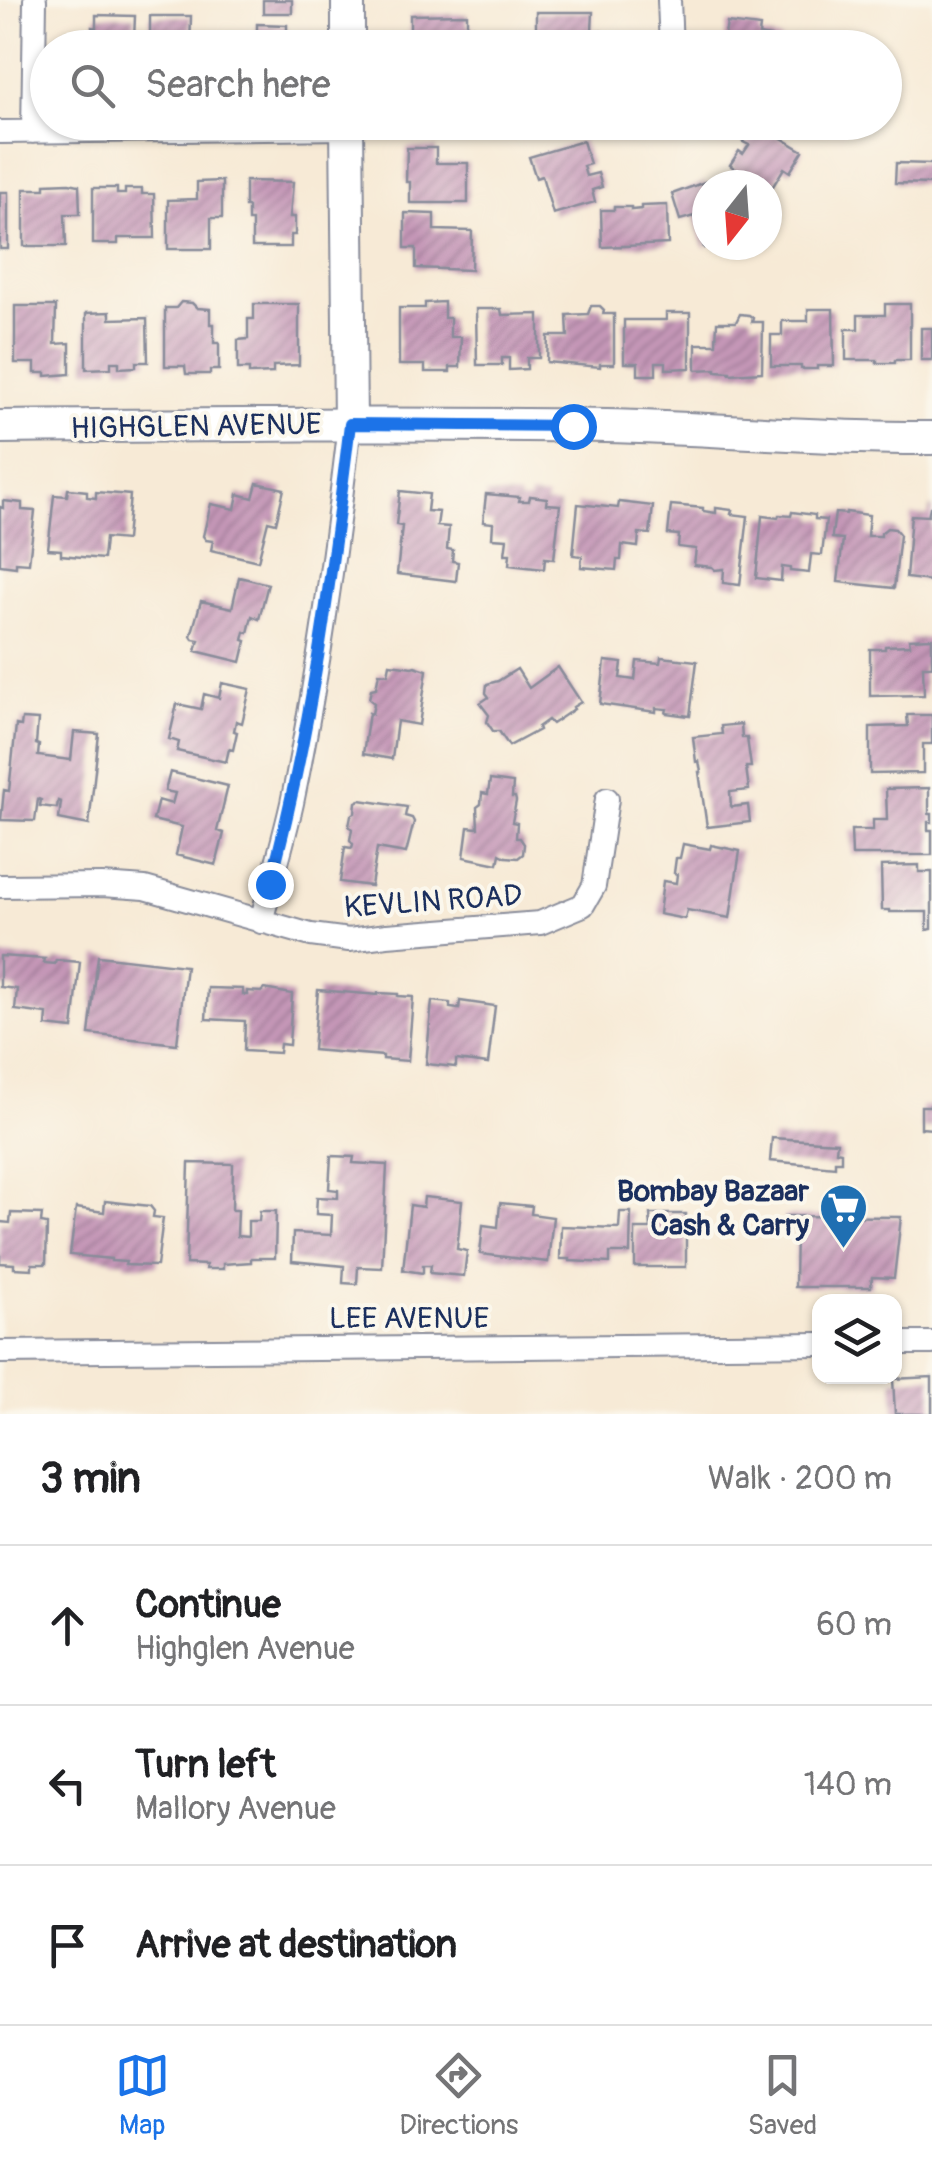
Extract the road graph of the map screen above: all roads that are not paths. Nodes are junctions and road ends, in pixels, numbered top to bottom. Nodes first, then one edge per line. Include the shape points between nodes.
1 (35, 0) edge
2 (348, 0) edge
3 (669, 0) edge
4 (35, 30) edge
5 (348, 30) edge
6 (670, 30) edge
7 (0, 132) edge
8 (30, 132) edge
9 (348, 140) edge
10 (350, 424) junction
11 (0, 428) edge
12 (932, 438) edge
13 (607, 799) dead end
14 (0, 886) edge
15 (260, 922) junction
16 (812, 1344) edge
17 (902, 1344) edge
18 (932, 1344) edge
19 (0, 1352) edge

1 - 4 street
2 - 5 street
3 - 6 street
7 - 8 street
9 - 10 street
10 - 11 street, HIGHGLEN AVENUE
10 - 12 street, HIGHGLEN AVENUE
10 - 15 street via 312,699
13 - 15 street, KEVLIN ROAD via 594,886 583,904 540,923 350,940
14 - 15 street, KEVLIN ROAD via 144,888
16 - 19 street, LEE AVENUE
17 - 18 street

